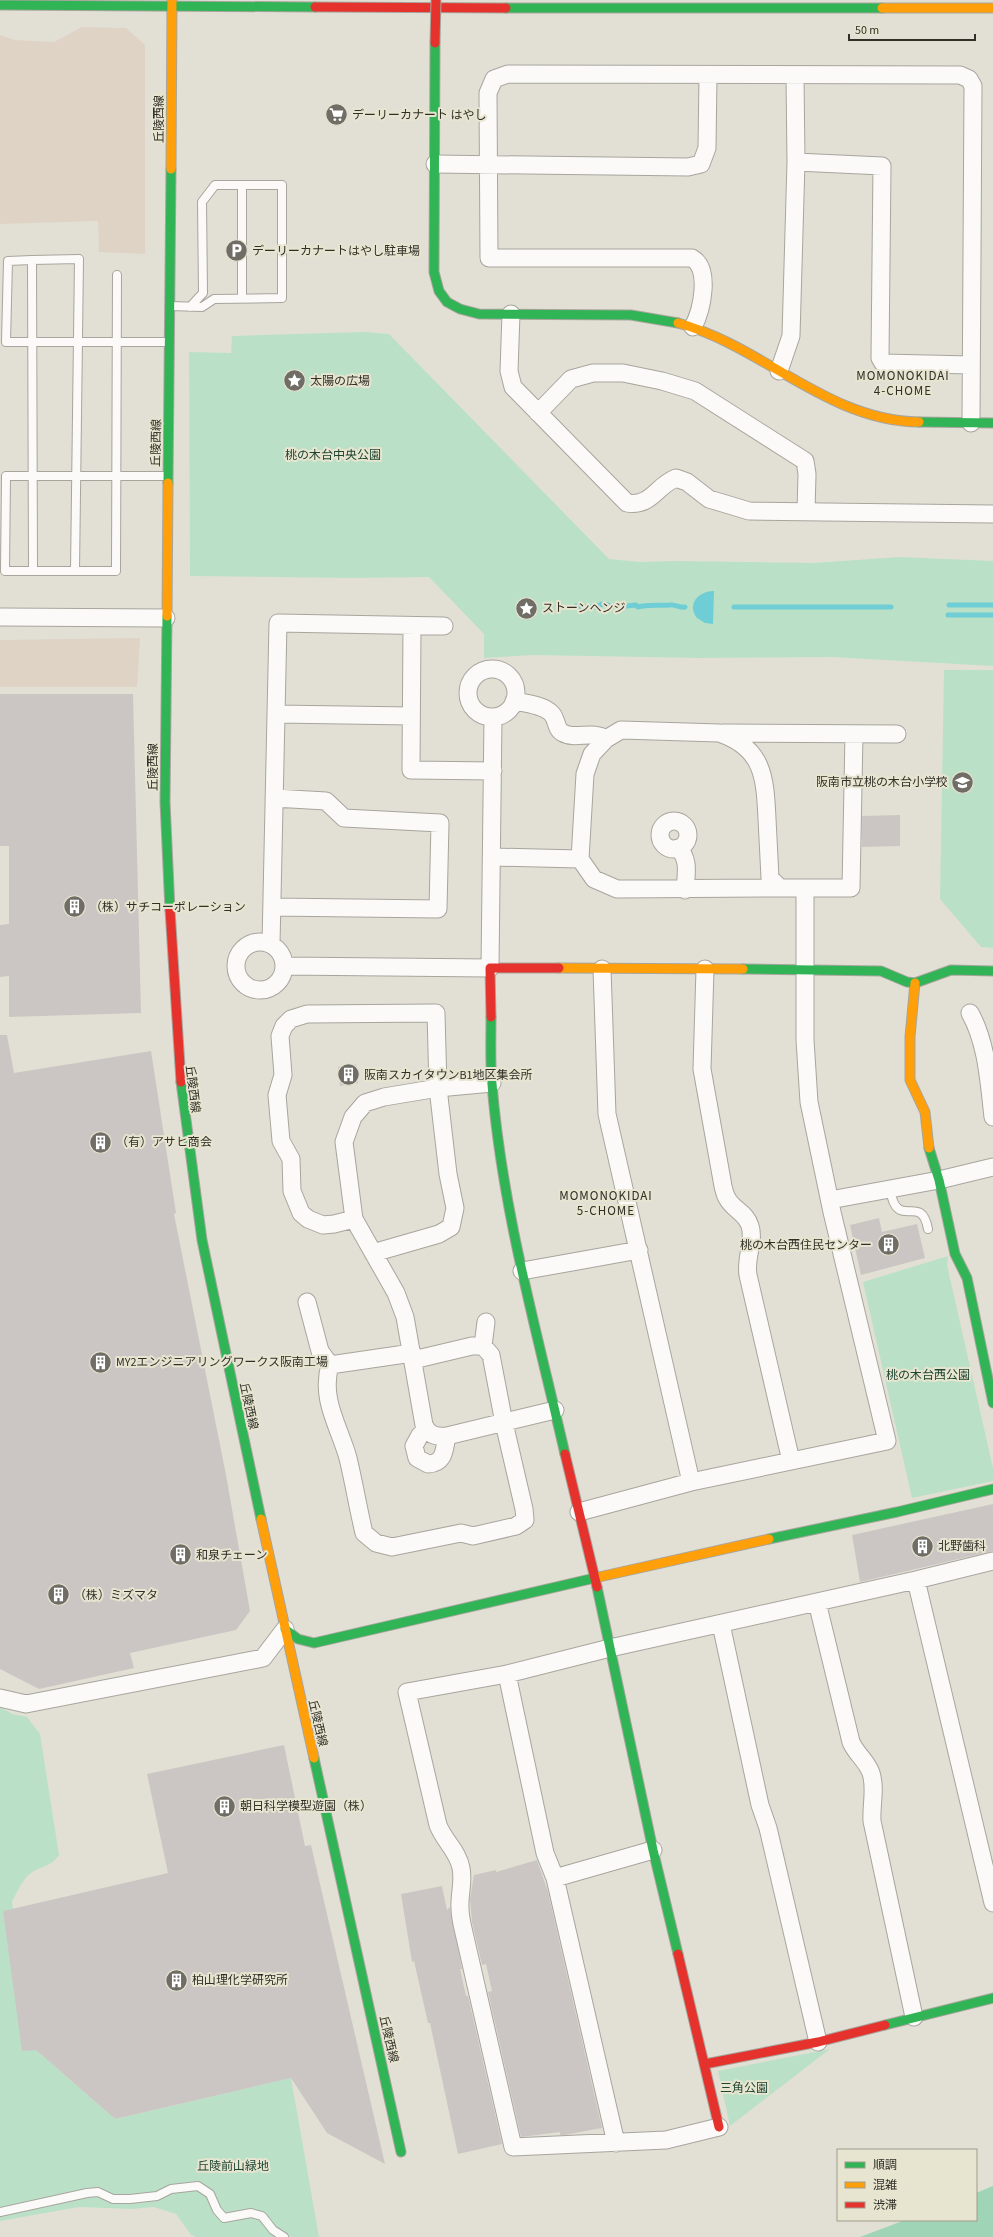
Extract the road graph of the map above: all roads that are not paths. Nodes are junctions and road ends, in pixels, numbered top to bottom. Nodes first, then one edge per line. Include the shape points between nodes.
1 (436, 0) edge
2 (172, 3) edge
3 (0, 5) edge
4 (993, 8) edge
5 (708, 76) junction
6 (795, 76) junction
7 (796, 162) junction
8 (435, 164) junction
9 (489, 164) junction
10 (242, 185) junction
11 (32, 260) junction
12 (117, 275) dead end
13 (242, 298) junction
14 (169, 306) junction
15 (190, 307) junction
16 (511, 314) junction
17 (693, 327) junction
18 (32, 342) junction
19 (78, 342) junction
20 (117, 342) junction
21 (169, 342) junction
22 (971, 365) junction
23 (780, 372) junction
24 (538, 413) junction
25 (971, 423) junction
26 (993, 423) edge
27 (32, 476) junction
28 (76, 476) junction
29 (116, 476) junction
30 (168, 476) junction
31 (806, 512) junction
32 (993, 514) edge
33 (33, 571) junction
34 (75, 571) junction
35 (0, 617) edge
36 (166, 618) junction
37 (412, 626) junction
38 (444, 626) dead end
39 (514, 701) junction
40 (277, 714) junction
41 (411, 716) junction
42 (494, 718) junction
43 (719, 733) junction
44 (854, 734) junction
45 (897, 734) dead end
46 (606, 738) junction
47 (493, 771) junction
48 (274, 798) junction
49 (678, 848) dead end
50 (492, 857) junction
51 (580, 859) junction
52 (780, 888) junction
53 (805, 889) junction
54 (685, 890) junction
55 (272, 907) junction
56 (271, 944) junction
57 (284, 966) junction
58 (490, 968) junction
59 (602, 969) junction
60 (705, 969) junction
61 (804, 969) junction
62 (993, 971) edge
63 (915, 983) junction
64 (970, 1013) dead end
65 (492, 1083) junction
66 (438, 1088) junction
67 (993, 1117) edge
68 (993, 1167) edge
69 (939, 1180) junction
70 (890, 1189) junction
71 (830, 1200) junction
72 (354, 1219) junction
73 (928, 1229) dead end
74 (639, 1250) junction
75 (373, 1253) junction
76 (522, 1271) junction
77 (307, 1302) dead end
78 (486, 1322) dead end
79 (483, 1346) junction
80 (412, 1357) junction
81 (330, 1365) junction
82 (993, 1403) edge
83 (555, 1410) junction
84 (504, 1423) junction
85 (428, 1431) junction
86 (447, 1436) junction
87 (791, 1461) junction
88 (691, 1482) junction
89 (993, 1489) edge
90 (579, 1512) junction
91 (993, 1561) edge
92 (595, 1578) junction
93 (916, 1580) junction
94 (817, 1602) junction
95 (721, 1624) junction
96 (285, 1629) junction
97 (610, 1648) junction
98 (507, 1674) junction
99 (0, 1698) edge
100 (653, 1850) junction
101 (555, 1878) junction
102 (993, 1902) edge
103 (993, 1998) edge
104 (914, 2017) junction
105 (818, 2042) junction
106 (705, 2064) junction
107 (719, 2127) joint
108 (616, 2143) junction
109 (402, 2152) dead end
110 (0, 2212) edge
111 (284, 2237) edge

1 - 8 street, bridge
2 - 3 street
2 - 4 street
2 - 14 street, 丘陵西線
5 - 6 street
5 - 9 street via 508,74 494,79 488,93
5 - 9 street via 706,148 701,164 688,167
6 - 7 street
6 - 22 street via 960,75 969,79 973,86
7 - 22 street via 882,166 880,358 884,363
7 - 23 street via 791,336
8 - 9 street
8 - 16 street via 434,272 438,292 448,303 463,310 479,314
9 - 17 street via 489,258 692,258 699,262 703,270 699,315
10 - 13 lane
10 - 13 lane via 282,185 282,298
10 - 15 lane via 215,185 202,202 203,293
11 - 18 lane
11 - 18 lane via 8,261 6,342
11 - 19 lane via 79,259
12 - 20 lane
13 - 15 lane via 214,299 202,307
14 - 15 lane
14 - 21 street, 丘陵西線
16 - 17 street via 631,315 663,319
16 - 24 street via 509,371 513,387
17 - 23 street
18 - 19 lane
18 - 27 lane
19 - 20 lane
19 - 28 lane
20 - 21 lane
20 - 29 lane
21 - 30 street, 丘陵西線
22 - 25 street
23 - 25 street via 837,403 868,415 907,422
24 - 31 street via 627,502 645,502 666,482 676,478 687,482 709,499 749,511
24 - 31 street via 571,379 593,373 623,373 695,391 805,461
25 - 26 street
27 - 28 lane
27 - 33 lane
27 - 33 lane via 6,476 5,571
28 - 29 lane
28 - 34 lane
29 - 30 lane
29 - 34 lane via 116,571
30 - 36 street, 丘陵西線
31 - 32 street
33 - 34 lane
35 - 36 street
36 - 96 street, 丘陵西線 via 165,802 178,1063 202,1240
37 - 38 street
37 - 40 street via 278,623
37 - 41 street
39 - 42 street via 504,714
39 - 42 street via 516,693 510,678 496,670 480,672 470,683 468,697 476,711
39 - 46 street via 542,708 552,714 564,734 593,734
40 - 41 street
40 - 48 street
41 - 47 street via 411,770
42 - 47 street
43 - 44 street
43 - 46 street via 621,730
43 - 52 street via 732,737 753,756 765,780 770,878
44 - 45 street
44 - 53 street via 851,888
46 - 51 street via 592,754 585,774
47 - 50 street
48 - 55 street
48 - 55 street via 326,801 344,818 440,823 438,909
49 - 54 street via 683,853 686,865
50 - 51 street
50 - 58 street
51 - 54 street via 594,879 616,889
52 - 53 street
52 - 54 street
53 - 61 street
55 - 56 street
56 - 57 street via 282,957
56 - 57 street via 255,942 241,952 236,962 240,979 249,987 263,989 278,981
57 - 58 street
58 - 59 street
58 - 65 street
59 - 60 street
59 - 74 street via 607,1114
60 - 61 street
60 - 87 street via 702,1069 723,1186 727,1198 746,1217 751,1227 746,1265
61 - 63 street via 881,971
61 - 71 street via 809,1102
62 - 63 street via 951,970
63 - 69 street via 910,1037 910,1080 925,1112 928,1148
64 - 67 street via 976,1024 984,1055
65 - 66 street
65 - 76 street via 498,1139
66 - 72 street via 384,1097 365,1103 353,1117 344,1142
66 - 72 street via 436,1013 307,1014 291,1018 284,1026 280,1036 283,1075 277,1095 281,1141 290,1159 292,1191 301,1213 308,1219 323,1225
66 - 75 street via 448,1174 455,1208 451,1227 440,1234
68 - 69 street
69 - 70 street
69 - 82 street via 955,1254 967,1278
70 - 71 street
70 - 73 lane via 895,1209 921,1213
71 - 87 street via 887,1441
72 - 75 street
74 - 76 street
74 - 88 street
75 - 80 street via 396,1293 405,1317
76 - 83 street
77 - 81 street via 320,1351
78 - 79 street
79 - 80 street
79 - 84 street via 491,1355
80 - 81 street
80 - 85 street via 424,1425
81 - 84 street via 327,1390 331,1412 344,1442 364,1533 376,1543 392,1546 461,1533 473,1536 516,1526 525,1520
83 - 84 street
83 - 90 street
84 - 86 street
85 - 86 street via 437,1437
85 - 86 street via 420,1435 414,1446 417,1458 428,1464 439,1461 443,1456
87 - 88 street
88 - 90 street
89 - 92 street
90 - 92 street
91 - 93 street
92 - 96 street via 314,1643 298,1639
92 - 97 street
93 - 94 street
93 - 102 street
94 - 95 street
94 - 104 street via 851,1742 855,1751 867,1764 874,1785 872,1821
95 - 97 street
95 - 105 street via 760,1805 768,1828
96 - 99 street via 263,1658 26,1704
96 - 109 street, 丘陵西線
97 - 98 street
97 - 100 street
98 - 101 street via 545,1853
98 - 108 street via 407,1692 438,1825 442,1836 452,1846 461,1868 463,1880 459,1908 513,2147
100 - 101 street
100 - 106 street
101 - 108 street
103 - 104 street
104 - 105 street
105 - 106 street
106 - 107 street
107 - 108 street via 666,2140
110 - 111 lane via 87,2193 98,2192 113,2199 130,2199 157,2196 170,2189 198,2186 210,2194 224,2218 251,2213 262,2216 273,2230

